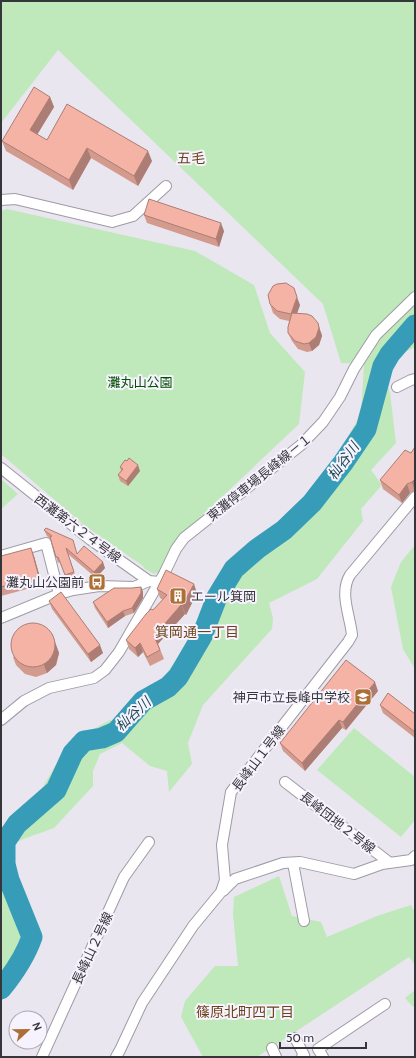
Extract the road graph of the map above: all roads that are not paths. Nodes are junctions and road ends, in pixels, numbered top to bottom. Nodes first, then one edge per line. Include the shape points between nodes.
1 (166, 186) dead end
2 (1, 200) edge
3 (415, 297) edge
4 (415, 379) edge
5 (397, 387) dead end
6 (1, 468) edge
7 (415, 497) edge
8 (1, 556) edge
9 (154, 582) junction
10 (59, 594) junction
11 (1, 618) edge
12 (1, 720) edge
13 (285, 782) dead end
14 (150, 842) dead end
15 (414, 859) edge
16 (293, 862) junction
17 (390, 863) junction
18 (221, 892) junction
19 (304, 922) dead end
20 (385, 1004) dead end
21 (295, 1038) dead end
22 (42, 1057) edge
23 (116, 1057) edge
24 (302, 1057) edge
25 (323, 1057) edge

1 - 2 street via 134,216 112,222 15,200
3 - 9 street, 東灘停車場長峰線－１ via 376,334 323,422 301,445 184,538
4 - 5 street
6 - 9 street, 西灘第六２４号線 via 91,540
7 - 18 street, 長峰山１号線 via 346,581 345,595 352,635 348,642 231,792 222,846 225,880
8 - 10 street via 46,543
9 - 10 street via 134,587 99,586
9 - 12 street via 119,652 105,670 94,678 49,688 24,701
10 - 11 street
13 - 17 street, 長峰団地２号線
14 - 22 street, 長峰山２号線 via 124,877
15 - 17 street
16 - 17 street via 354,874
16 - 18 street via 236,879
16 - 19 street
18 - 23 street, 長峰山１号線 via 193,926 142,1003
20 - 25 street via 318,1049
21 - 24 street via 304,1056

